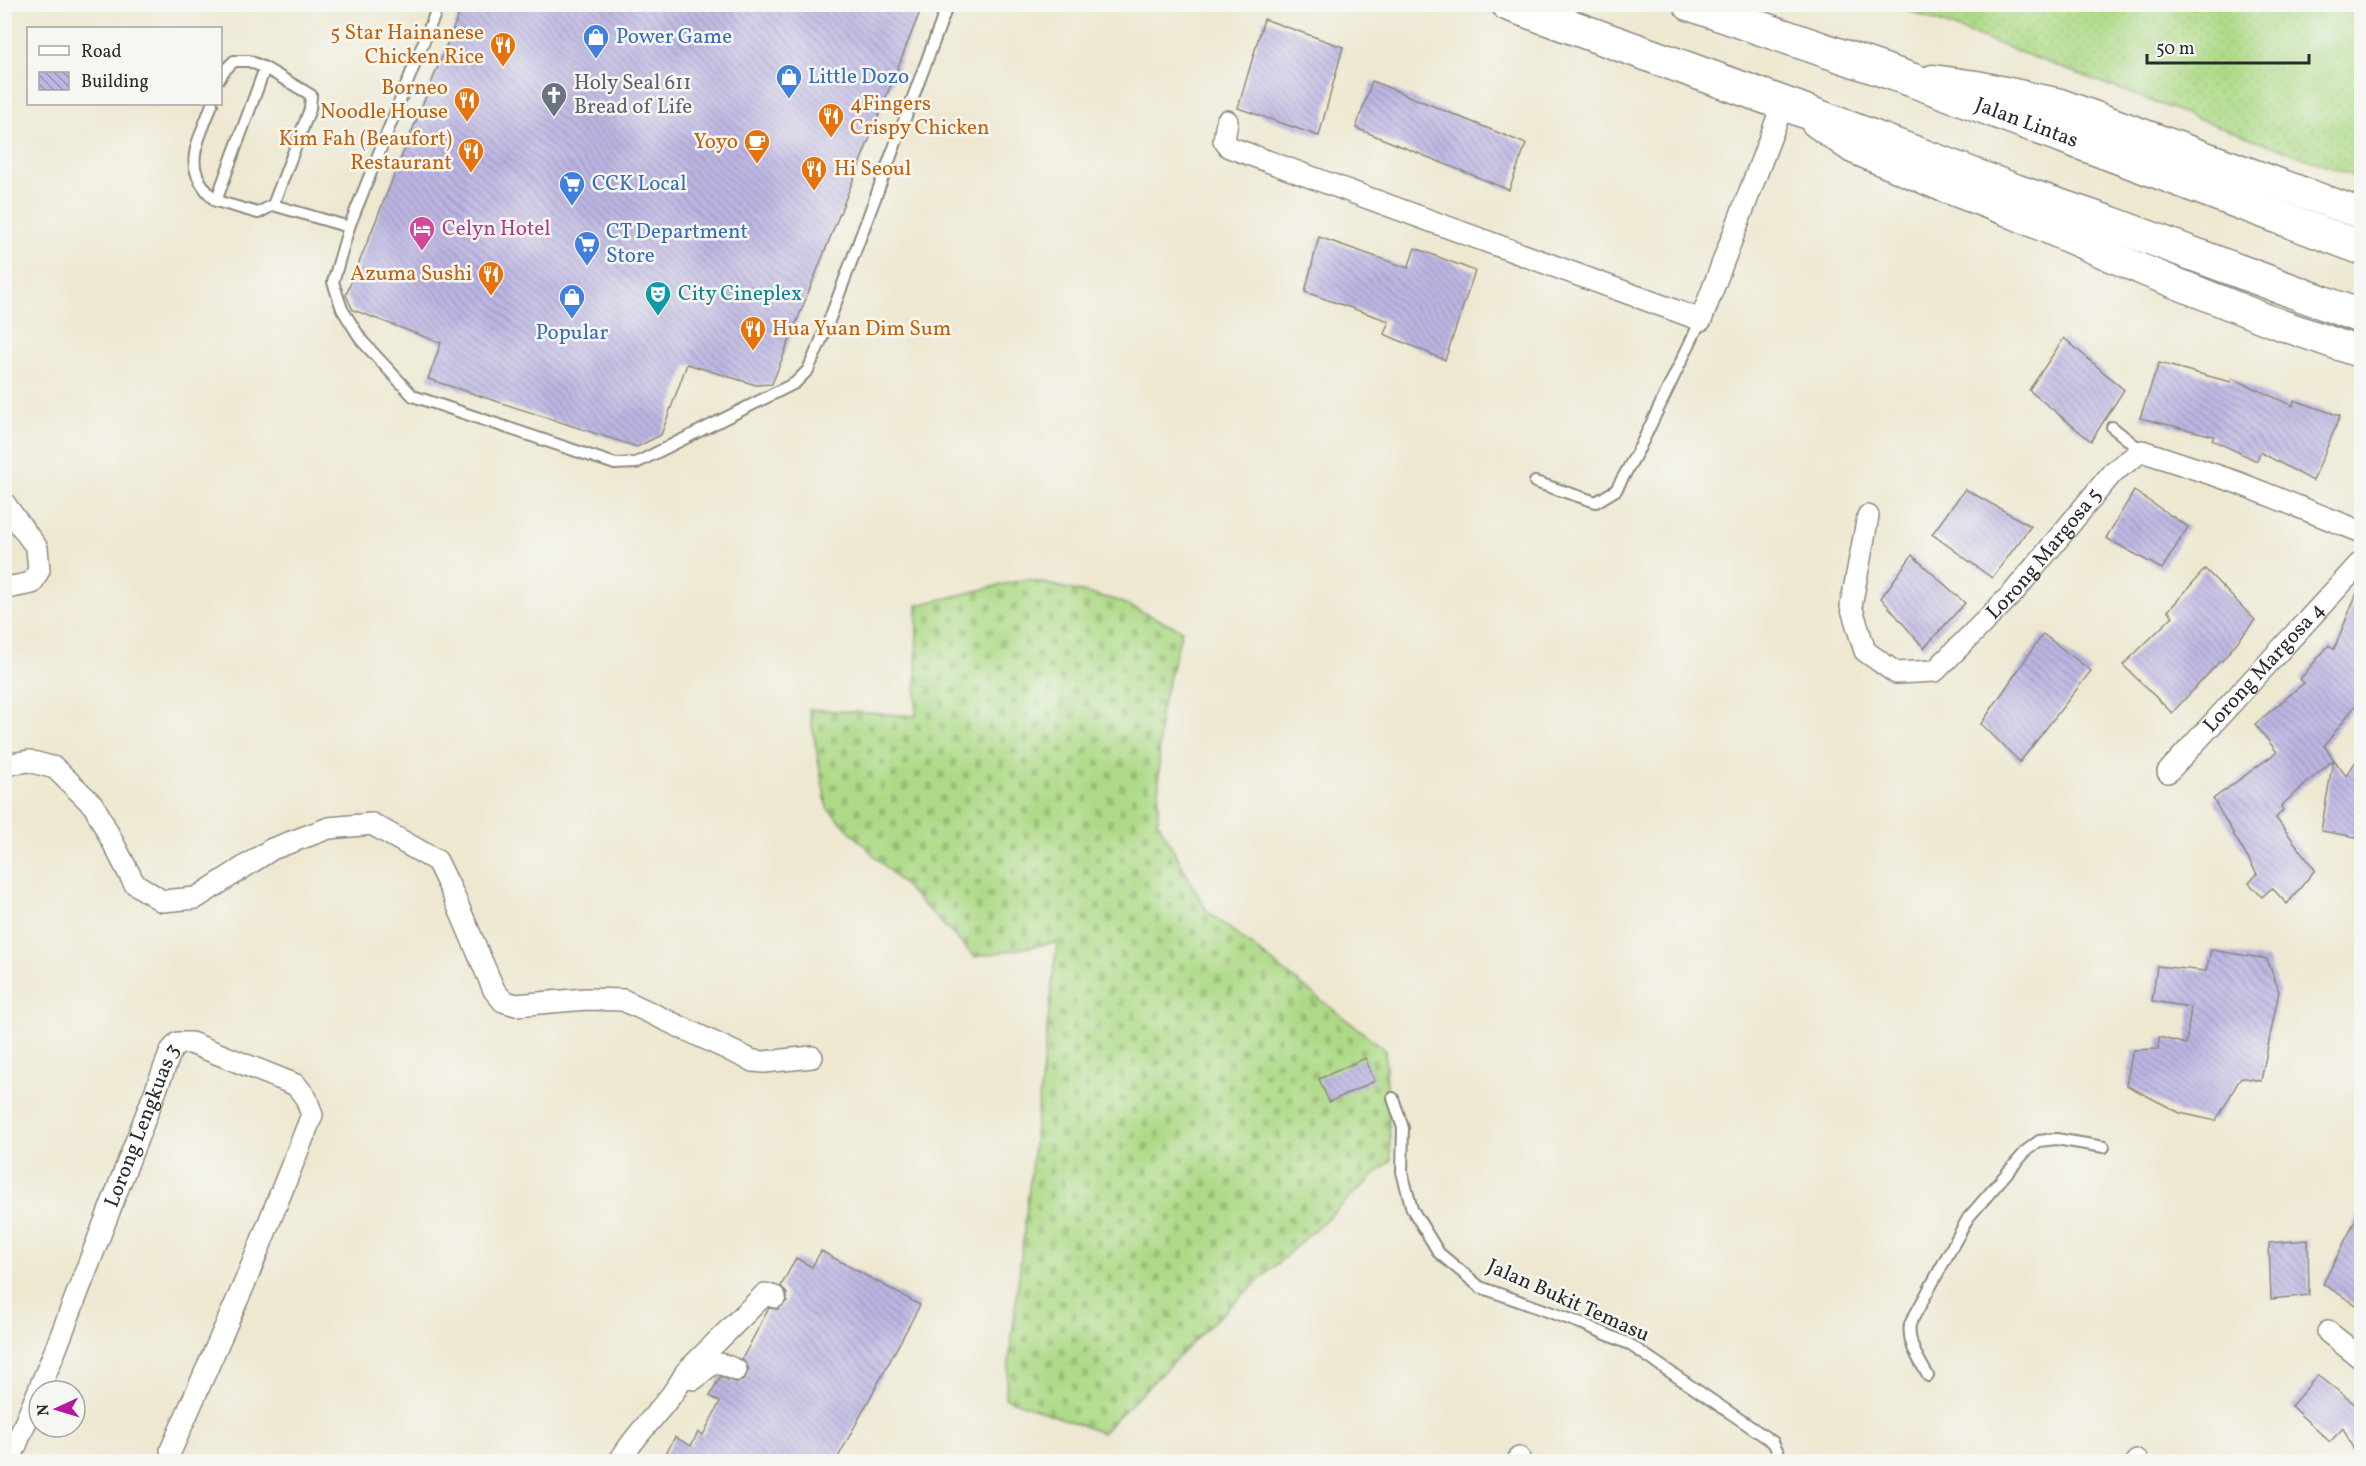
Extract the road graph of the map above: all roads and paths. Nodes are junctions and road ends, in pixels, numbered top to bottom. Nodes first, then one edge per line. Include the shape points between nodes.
1 (439, 4) edge
2 (948, 4) edge
3 (1508, 4) edge
4 (1690, 4) edge
5 (265, 68) junction
6 (222, 74) edge
7 (1912, 80) junction
8 (212, 105) edge
9 (1790, 106) junction
10 (1227, 121) dead end
11 (216, 201) junction
12 (273, 205) junction
13 (2361, 214) edge
14 (349, 227) junction
15 (2361, 248) edge
16 (2361, 317) edge
17 (1701, 320) junction
18 (2361, 354) edge
19 (2112, 427) dead end
20 (2142, 452) junction
21 (1535, 482) dead end
22 (4, 503) edge
23 (1868, 516) dead end
24 (2361, 532) edge
25 (2361, 561) edge
26 (4, 586) edge
27 (4, 765) edge
28 (2168, 772) dead end
29 (812, 1057) dead end
30 (1393, 1098) dead end
31 (2104, 1147) dead end
32 (775, 1297) dead end
33 (2328, 1332) dead end
34 (2361, 1359) edge
35 (736, 1370) dead end
36 (1928, 1376) dead end
37 (678, 1388) junction
38 (171, 1450) dead end
39 (9, 1461) edge
40 (619, 1461) edge
41 (1783, 1461) edge

1 - 14 lane
2 - 14 lane via 808,370 795,383 636,463 615,464 413,396 362,341 342,309 333,282
3 - 9 highway
4 - 7 highway, Jalan Lintas
5 - 6 lane via 249,61 234,61
5 - 11 lane
5 - 12 lane via 311,95 310,110
7 - 13 main road via 1976,86 2060,104
7 - 15 highway, Jalan Lintas
8 - 11 lane via 193,160 198,179
9 - 16 highway
9 - 17 street
9 - 18 main road via 1852,148 2153,274
10 - 17 street via 1224,140 1229,147
11 - 12 lane via 258,213
12 - 14 lane
17 - 21 lane via 1616,490 1596,502
19 - 20 lane
20 - 23 street, Lorong Margosa 5 via 2113,472 2013,593 1935,671 1896,674 1865,651 1851,606
20 - 24 street via 2236,482
22 - 26 street via 37,548 39,570 32,583
25 - 28 street, Lorong Margosa 4
27 - 29 street via 29,761 55,768 94,806 134,883 162,902 196,898 272,849 329,828 372,824 437,861 494,990 503,1001 516,1005 623,1000 753,1061
30 - 41 lane, Jalan Bukit Temasu via 1403,1128 1402,1172 1412,1209 1439,1253 1480,1287 1629,1344 1773,1442
31 - 36 lane via 2056,1139 2039,1141 1968,1218 1910,1324 1911,1344
32 - 37 street via 765,1294 686,1372
33 - 34 street
35 - 37 street via 714,1363
37 - 40 street via 631,1441
38 - 39 street, Lorong Lengkuas 3 via 246,1280 312,1114 296,1085 191,1042 178,1043 171,1051

